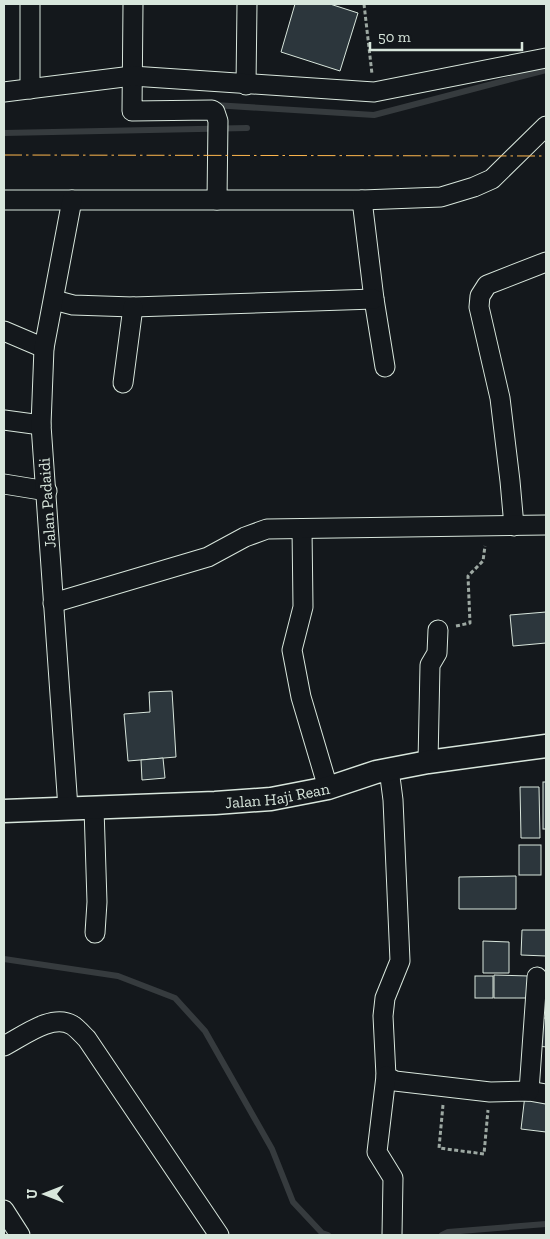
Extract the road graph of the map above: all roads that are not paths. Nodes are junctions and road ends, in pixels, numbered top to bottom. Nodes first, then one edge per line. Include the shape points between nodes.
1 (30, 4) edge
2 (133, 4) edge
3 (247, 4) edge
4 (546, 58) edge
5 (132, 76) junction
6 (246, 84) junction
7 (30, 89) junction
8 (4, 92) edge
9 (546, 126) edge
10 (4, 200) edge
11 (72, 200) junction
12 (216, 200) junction
13 (362, 200) junction
14 (546, 262) edge
15 (374, 299) junction
16 (54, 300) junction
17 (133, 307) junction
18 (4, 331) edge
19 (44, 348) junction
20 (385, 367) dead end
21 (123, 383) dead end
22 (4, 420) edge
23 (41, 425) junction
24 (4, 484) edge
25 (47, 491) junction
26 (546, 525) edge
27 (514, 526) junction
28 (302, 528) junction
29 (53, 603) junction
30 (438, 630) dead end
31 (546, 746) edge
32 (428, 762) junction
33 (389, 769) junction
34 (328, 788) junction
35 (68, 808) junction
36 (94, 808) junction
37 (4, 810) edge
38 (95, 933) dead end
39 (537, 977) dead end
40 (4, 1046) edge
41 (386, 1076) junction
42 (538, 1092) edge
43 (4, 1210) edge
44 (20, 1235) edge
45 (219, 1235) edge
46 (392, 1235) edge

1 - 7 street
2 - 5 street
3 - 6 street
4 - 6 street via 374,92
5 - 6 street
5 - 7 street
5 - 12 street via 132,111 215,112 218,128
7 - 8 street
9 - 13 street via 492,179 474,188 441,197
10 - 11 street
11 - 12 street
11 - 16 street, Jalan Padaidi
12 - 13 street
13 - 15 street
14 - 27 street via 487,285 480,296 479,307 500,398
15 - 17 street
15 - 20 street
16 - 17 street via 73,305
16 - 19 street, Jalan Padaidi
17 - 21 street
18 - 19 street
19 - 23 street, Jalan Padaidi
22 - 23 street
23 - 25 street, Jalan Padaidi
24 - 25 street
25 - 29 street, Jalan Padaidi
26 - 27 street
27 - 28 street
28 - 29 street via 267,528 208,557
28 - 34 street via 303,607 292,650 300,697
29 - 35 street, Jalan Padaidi
30 - 32 street via 437,653 430,665
31 - 32 street, Jalan Haji Rean
32 - 33 street, Jalan Haji Rean
33 - 34 street, Jalan Haji Rean
33 - 41 street via 400,961 385,998
34 - 36 street, Jalan Haji Rean via 271,798
35 - 36 street, Jalan Haji Rean
35 - 37 street, Jalan Haji Rean
36 - 38 street
39 - 42 street
40 - 45 street via 48,1023 62,1021 73,1025 87,1039
41 - 42 street via 395,1081 490,1092
41 - 46 street via 377,1152 393,1178
43 - 44 street

